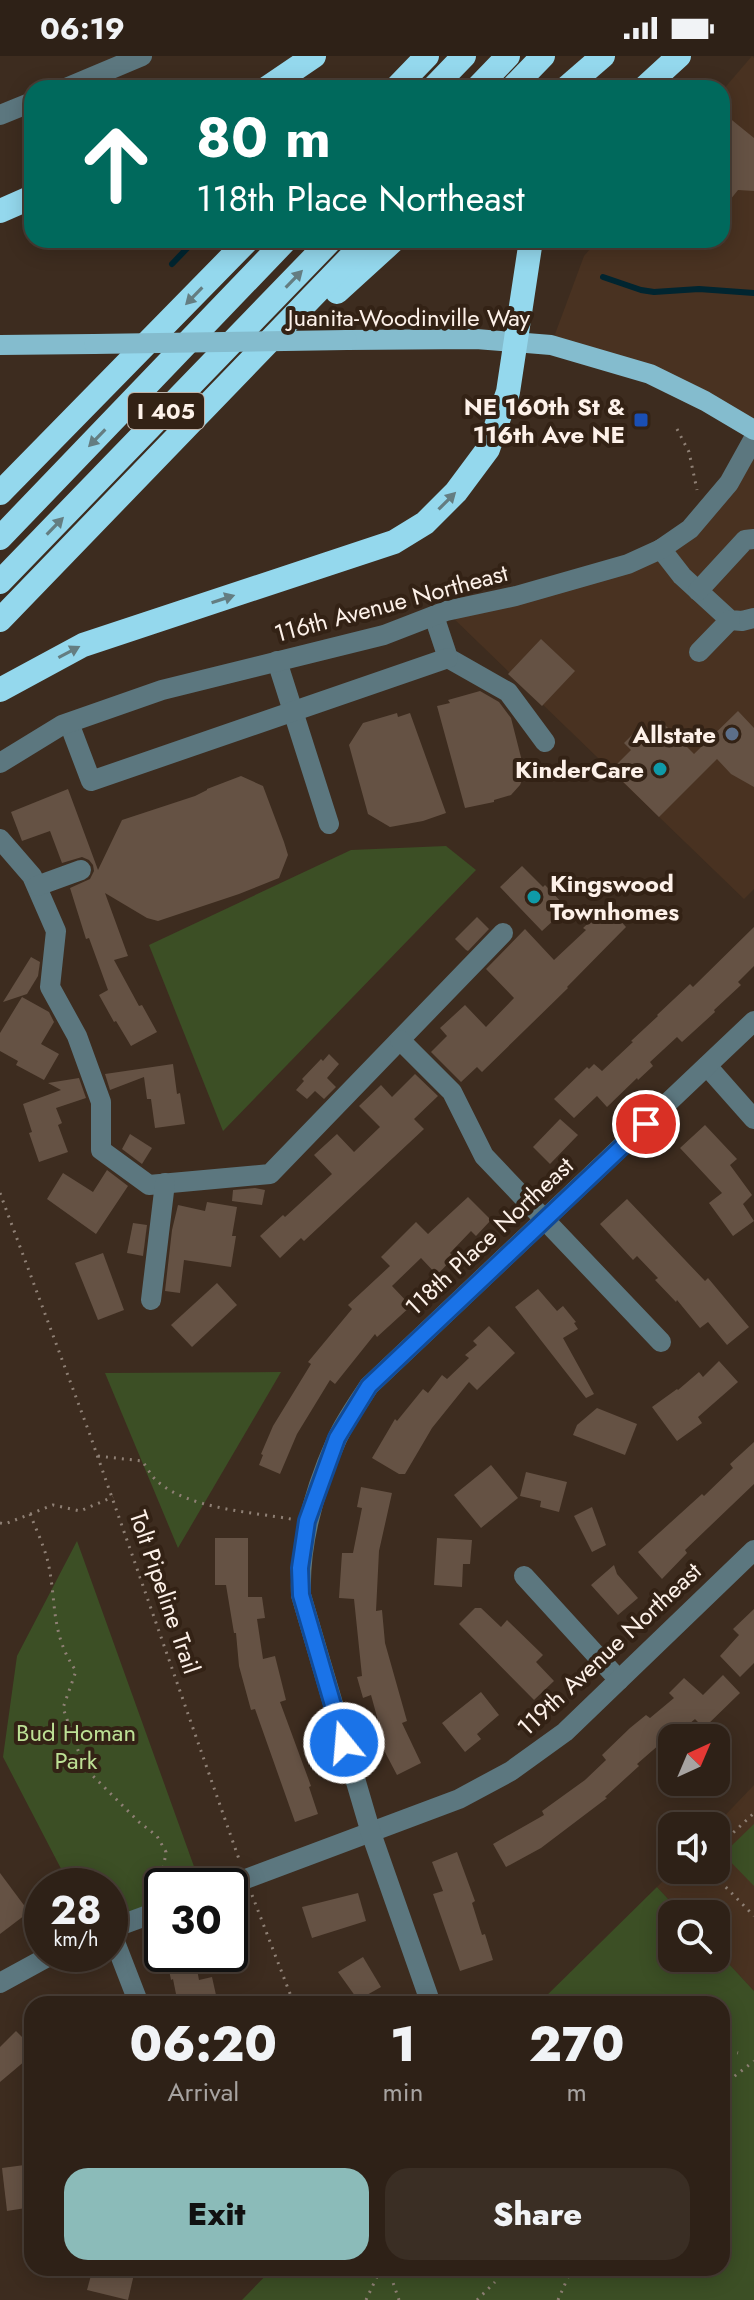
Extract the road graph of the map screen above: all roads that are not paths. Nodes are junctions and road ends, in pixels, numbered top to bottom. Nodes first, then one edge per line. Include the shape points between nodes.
1 (142, 56) edge
2 (314, 56) edge
3 (427, 56) edge
4 (464, 56) edge
5 (508, 56) edge
6 (543, 56) edge
7 (603, 56) edge
8 (679, 56) edge
9 (85, 80) edge
10 (279, 80) edge
11 (404, 80) edge
12 (441, 80) edge
13 (485, 80) edge
14 (520, 80) edge
15 (575, 80) edge
16 (653, 80) edge
17 (24, 105) edge
18 (0, 115) edge
19 (24, 200) edge
20 (0, 211) edge
21 (240, 248) edge
22 (278, 248) edge
23 (323, 248) edge
24 (359, 248) edge
25 (385, 248) edge
26 (530, 248) edge
27 (515, 341) junction
28 (0, 345) edge
29 (754, 430) edge
30 (754, 438) edge
31 (176, 440) junction
32 (0, 493) edge
33 (0, 538) edge
34 (754, 539) edge
35 (661, 549) junction
36 (0, 582) edge
37 (698, 591) junction
38 (434, 616) junction
39 (754, 618) edge
40 (0, 620) edge
41 (730, 620) junction
42 (699, 652) dead end
43 (448, 658) junction
44 (277, 661) junction
45 (0, 690) edge
46 (293, 711) junction
47 (69, 723) junction
48 (545, 742) dead end
49 (0, 763) edge
50 (329, 824) dead end
51 (0, 839) edge
52 (81, 870) dead end
53 (37, 886) junction
54 (503, 933) dead end
55 (754, 1021) edge
56 (400, 1040) junction
57 (707, 1066) junction
58 (754, 1119) edge
59 (165, 1183) junction
60 (545, 1220) junction
61 (151, 1300) dead end
62 (661, 1342) dead end
63 (754, 1550) edge
64 (524, 1576) dead end
65 (619, 1680) junction
66 (371, 1833) junction
67 (248, 1878) edge
68 (24, 1970) edge
69 (127, 1972) edge
70 (0, 1983) edge
71 (136, 1996) edge
72 (428, 1996) edge

1 - 9 street
2 - 10 highway
3 - 11 highway
4 - 12 highway
5 - 13 highway
6 - 14 highway
7 - 15 highway
8 - 16 highway
17 - 18 street
19 - 20 highway
21 -> 32 highway, I 405
22 -> 33 highway, I 405
36 -> 23 highway, I 405
24 - 31 highway, I 405
25 - 31 highway
26 - 27 highway
27 - 28 main road, Juanita-Woodinville Way, bridge
27 - 29 main road, Juanita-Woodinville Way via 551,345 650,374
45 -> 27 highway via 83,645 394,542 425,523 488,449 508,392
30 - 35 street, 116th Avenue Northeast via 729,483 695,523
31 - 40 highway, I 405
34 - 37 street via 745,540
35 - 37 street
35 - 38 street, 116th Avenue Northeast via 614,568
37 - 41 street
38 - 43 street
38 - 44 street, 116th Avenue Northeast via 384,635
39 - 41 street
41 - 42 street
43 - 46 street
43 - 48 street via 508,692
44 - 46 street
44 - 47 street, 116th Avenue Northeast via 162,690
46 - 47 street via 91,781
46 - 50 street
47 - 49 street, 116th Avenue Northeast
51 - 53 street
52 - 53 street
53 - 59 street via 56,931 50,987 77,1036 101,1102 101,1150 149,1185
54 - 56 street
55 - 57 street, 118th Place Northeast
56 - 59 street via 270,1174
56 - 60 street via 452,1092 484,1156
57 - 58 street
57 - 60 street, 118th Place Northeast
59 - 61 street
60 - 62 street
60 - 66 street, 118th Place Northeast via 369,1386 337,1438 307,1521 301,1595
63 - 65 street, 119th Avenue Northeast
64 - 65 street
65 - 66 street, 119th Avenue Northeast via 565,1732 511,1771 459,1799
66 - 67 street, 119th Avenue Northeast
66 - 72 street, 118th Place Northeast
68 - 70 street
69 - 71 street

